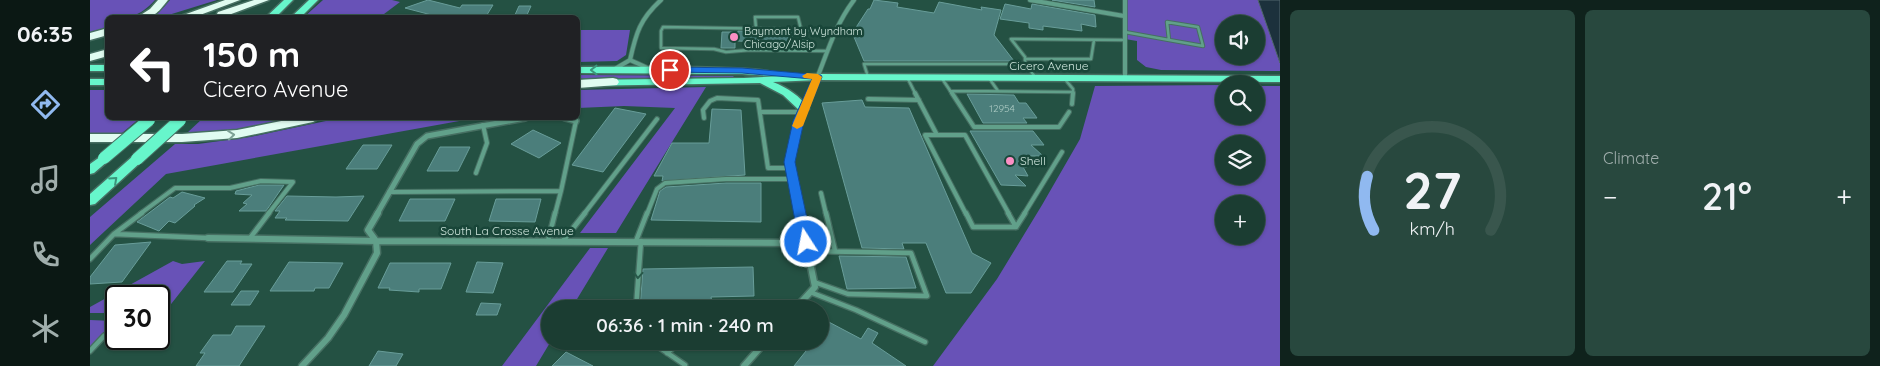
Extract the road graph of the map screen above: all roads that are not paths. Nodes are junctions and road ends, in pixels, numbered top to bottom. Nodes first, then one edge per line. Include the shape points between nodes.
1 (163, 0) edge
2 (235, 0) edge
3 (264, 0) edge
4 (289, 0) edge
5 (314, 0) edge
6 (661, 0) edge
7 (854, 0) edge
8 (1030, 0) edge
9 (1124, 0) edge
10 (147, 15) edge
11 (189, 15) edge
12 (221, 15) edge
13 (272, 15) edge
14 (297, 15) edge
15 (1124, 16) junction
16 (756, 28) junction
17 (800, 29) junction
18 (835, 30) junction
19 (105, 32) edge
20 (1125, 32) junction
21 (90, 37) edge
22 (1094, 40) junction
23 (1125, 40) junction
24 (1169, 40) junction
25 (105, 42) edge
26 (90, 46) edge
27 (806, 50) junction
28 (827, 51) junction
29 (105, 53) edge
30 (90, 58) edge
31 (1025, 58) junction
32 (630, 60) junction
33 (90, 62) edge
34 (1025, 64) junction
35 (105, 66) edge
36 (105, 66) edge
37 (90, 68) edge
38 (580, 70) edge
39 (652, 70) junction
40 (613, 76) junction
41 (818, 77) junction
42 (868, 77) junction
43 (907, 77) junction
44 (941, 78) junction
45 (989, 78) junction
46 (1036, 78) junction
47 (1064, 78) junction
48 (1125, 79) junction
49 (1280, 79) edge
50 (755, 80) junction
51 (90, 82) edge
52 (105, 82) edge
53 (580, 84) edge
54 (950, 91) junction
55 (998, 91) junction
56 (1072, 92) junction
57 (868, 99) dead end
58 (919, 100) junction
59 (1072, 104) dead end
60 (803, 110) junction
61 (761, 112) junction
62 (1069, 112) dead end
63 (704, 118) dead end
64 (657, 119) dead end
65 (149, 120) edge
66 (180, 120) edge
67 (303, 120) edge
68 (513, 120) edge
69 (573, 120) edge
70 (576, 121) joint
71 (483, 125) junction
72 (937, 135) junction
73 (90, 138) edge
74 (1062, 152) dead end
75 (791, 168) junction
76 (90, 170) edge
77 (476, 173) dead end
78 (793, 179) junction
79 (561, 191) junction
80 (389, 192) junction
81 (821, 193) dead end
82 (90, 202) edge
83 (1016, 227) junction
84 (114, 234) junction
85 (208, 238) joint
86 (250, 238) junction
87 (376, 241) junction
88 (548, 241) junction
89 (563, 241) junction
90 (639, 241) junction
91 (806, 242) junction
92 (808, 251) junction
93 (835, 251) junction
94 (90, 259) edge
95 (814, 282) junction
96 (810, 292) junction
97 (636, 300) edge
98 (803, 300) edge
99 (104, 336) dead end
100 (925, 342) dead end
101 (664, 350) edge
102 (671, 350) edge
103 (758, 350) edge
104 (90, 352) edge
105 (668, 353) junction
106 (685, 365) dead end
107 (302, 366) edge
108 (744, 366) edge

1 - 10 highway
2 - 11 highway
3 - 12 highway
4 - 13 main road
5 - 14 main road
6 - 32 street via 646,13 637,27
7 - 18 street
8 - 15 street
9 - 15 street
15 - 20 street
16 - 17 lane
16 - 17 lane via 755,17 798,17
16 - 27 lane via 664,26 661,31 662,48 726,52
17 - 18 lane
17 - 27 lane
18 - 28 street
19 - 21 highway
20 - 23 street
20 - 24 lane
22 - 23 lane
22 - 31 lane via 1091,59
22 - 31 lane via 1011,39
23 - 48 street
24 - 24 lane via 1177,42 1203,46 1198,27 1167,22
25 - 26 highway
27 - 28 lane
28 - 41 street
29 - 30 highway
31 - 34 lane
32 - 39 street
32 - 40 street
33 - 35 highway
34 - 42 lane via 864,64
34 - 46 lane
36 - 37 main road
40 -> 38 main road, Cicero Avenue
39 - 40 main road, Cicero Avenue
39 - 41 main road, Cicero Avenue via 742,71
40 - 50 main road, Cicero Avenue
40 - 53 highway
41 - 42 main road, Cicero Avenue
41 - 50 main road, Cicero Avenue
41 - 60 street
42 - 43 main road, Cicero Avenue
43 - 44 main road, Cicero Avenue
43 - 58 lane
44 - 45 main road, Cicero Avenue
44 - 54 lane
45 - 46 main road, Cicero Avenue
45 - 55 lane
46 - 47 main road, Cicero Avenue
47 - 48 main road, Cicero Avenue
47 - 56 lane
48 - 49 main road, Cicero Avenue
50 - 60 main road via 796,98
51 - 52 main road
54 - 55 lane
54 - 62 lane via 974,127 1059,127
55 - 56 lane
56 - 59 lane
57 - 58 lane
58 - 72 lane
60 - 61 lane
60 - 75 street
61 - 63 lane via 758,100 717,98 703,110
61 - 75 lane via 768,168
64 - 89 lane
65 - 76 main road, bridge
82 -> 66 main road, bridge
73 -> 67 highway via 228,135
68 - 71 street
69 - 70 street
70 - 79 lane
71 - 77 lane via 488,134 487,146
71 - 80 street via 421,140
72 - 83 lane via 965,135
72 - 83 lane via 926,135 973,227
74 - 83 lane
75 - 78 street
78 - 90 lane via 666,183 657,189
78 - 91 street
79 - 80 lane
79 - 88 lane
80 - 87 street via 368,230
81 - 93 lane
84 - 85 lane
84 - 86 lane via 175,188 230,188 261,181 293,182
84 - 94 lane
85 - 86 street, South La Crosse Avenue
86 - 87 street, South La Crosse Avenue
87 - 88 street, South La Crosse Avenue
87 - 107 street via 377,253 344,315
88 - 89 street, South La Crosse Avenue
89 - 90 street, South La Crosse Avenue
90 - 91 street, South La Crosse Avenue
90 -> 97 lane
91 - 92 street
92 - 93 lane
92 - 95 street
93 - 95 lane via 911,252 927,296 848,294
95 - 96 street via 815,287
96 - 98 street
96 - 100 lane
99 - 104 lane
101 - 105 lane
102 - 105 lane
103 - 108 street
105 - 106 lane

